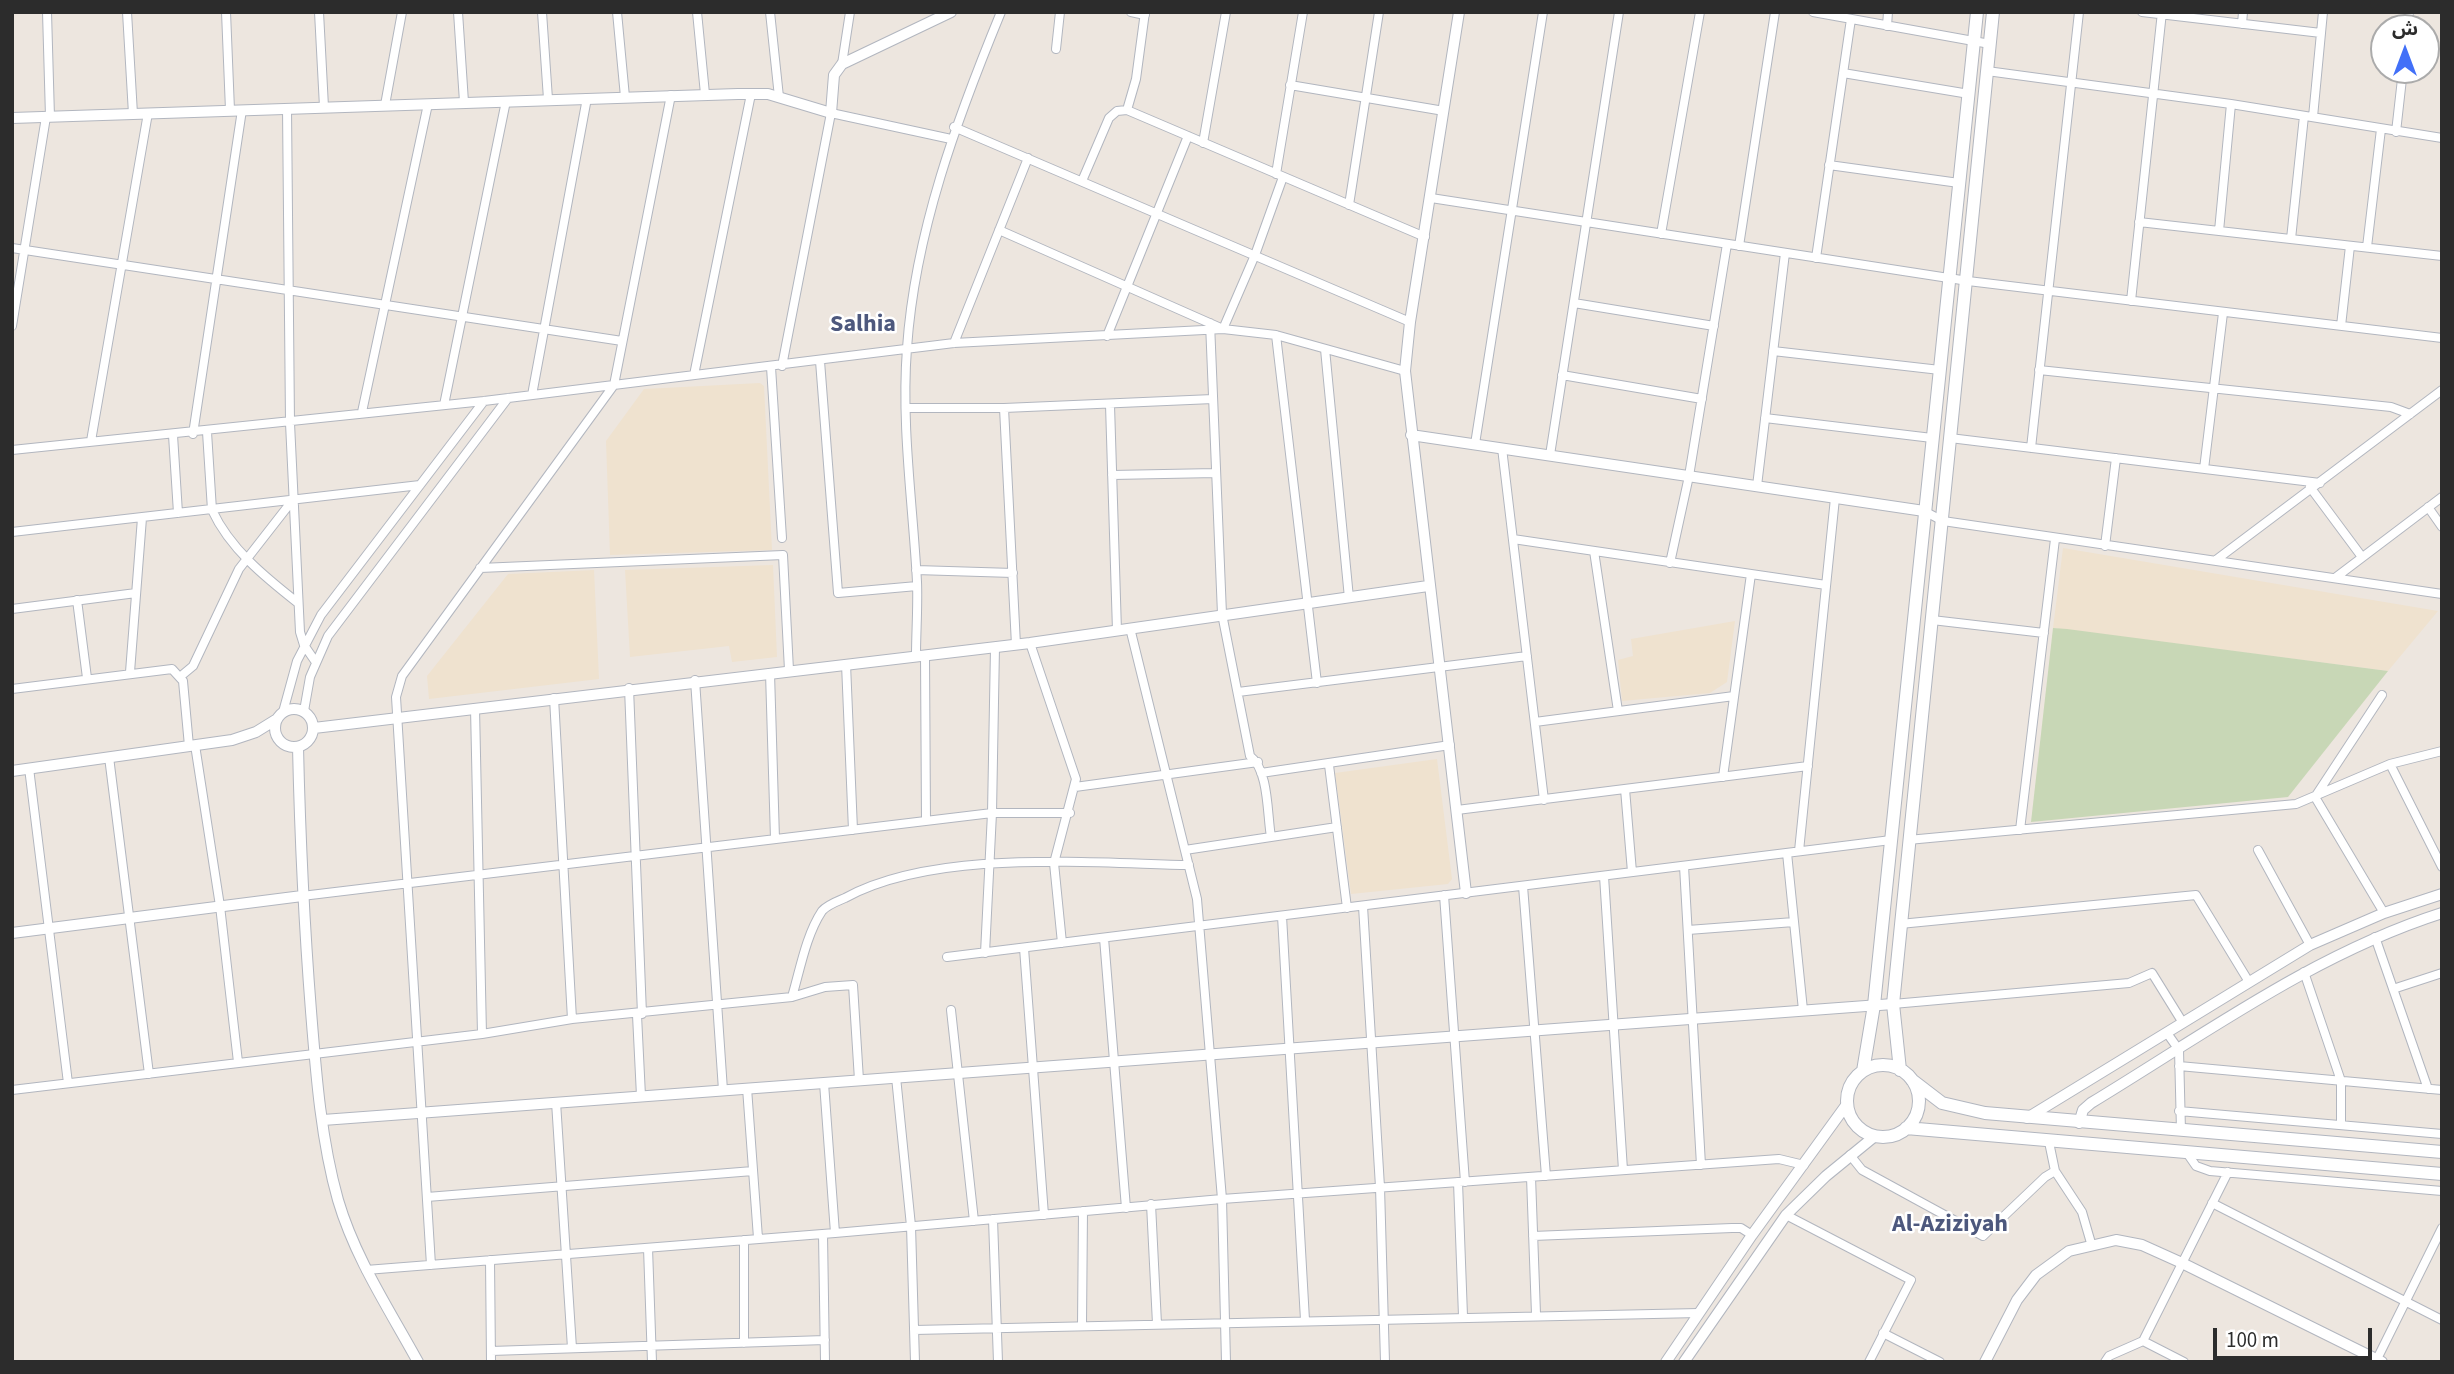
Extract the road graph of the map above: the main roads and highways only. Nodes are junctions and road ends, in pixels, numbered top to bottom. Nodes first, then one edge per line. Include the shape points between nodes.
1 (1977, 12) edge
2 (1993, 12) edge
3 (1900, 1070) junction
4 (1863, 1071) junction
5 (1912, 1080) junction
6 (1906, 1128) junction
7 (2442, 1152) edge
8 (2442, 1174) edge

1 - 4 main road via 1874,1005
2 - 3 main road via 1900,924 1893,1004
3 - 4 main road via 1882,1065
3 - 5 main road
4 - 6 main road via 1850,1085 1847,1104 1856,1124 1875,1136
5 - 6 main road via 1919,1102
5 - 7 main road via 1935,1099 1954,1107 2027,1118
6 - 8 main road

